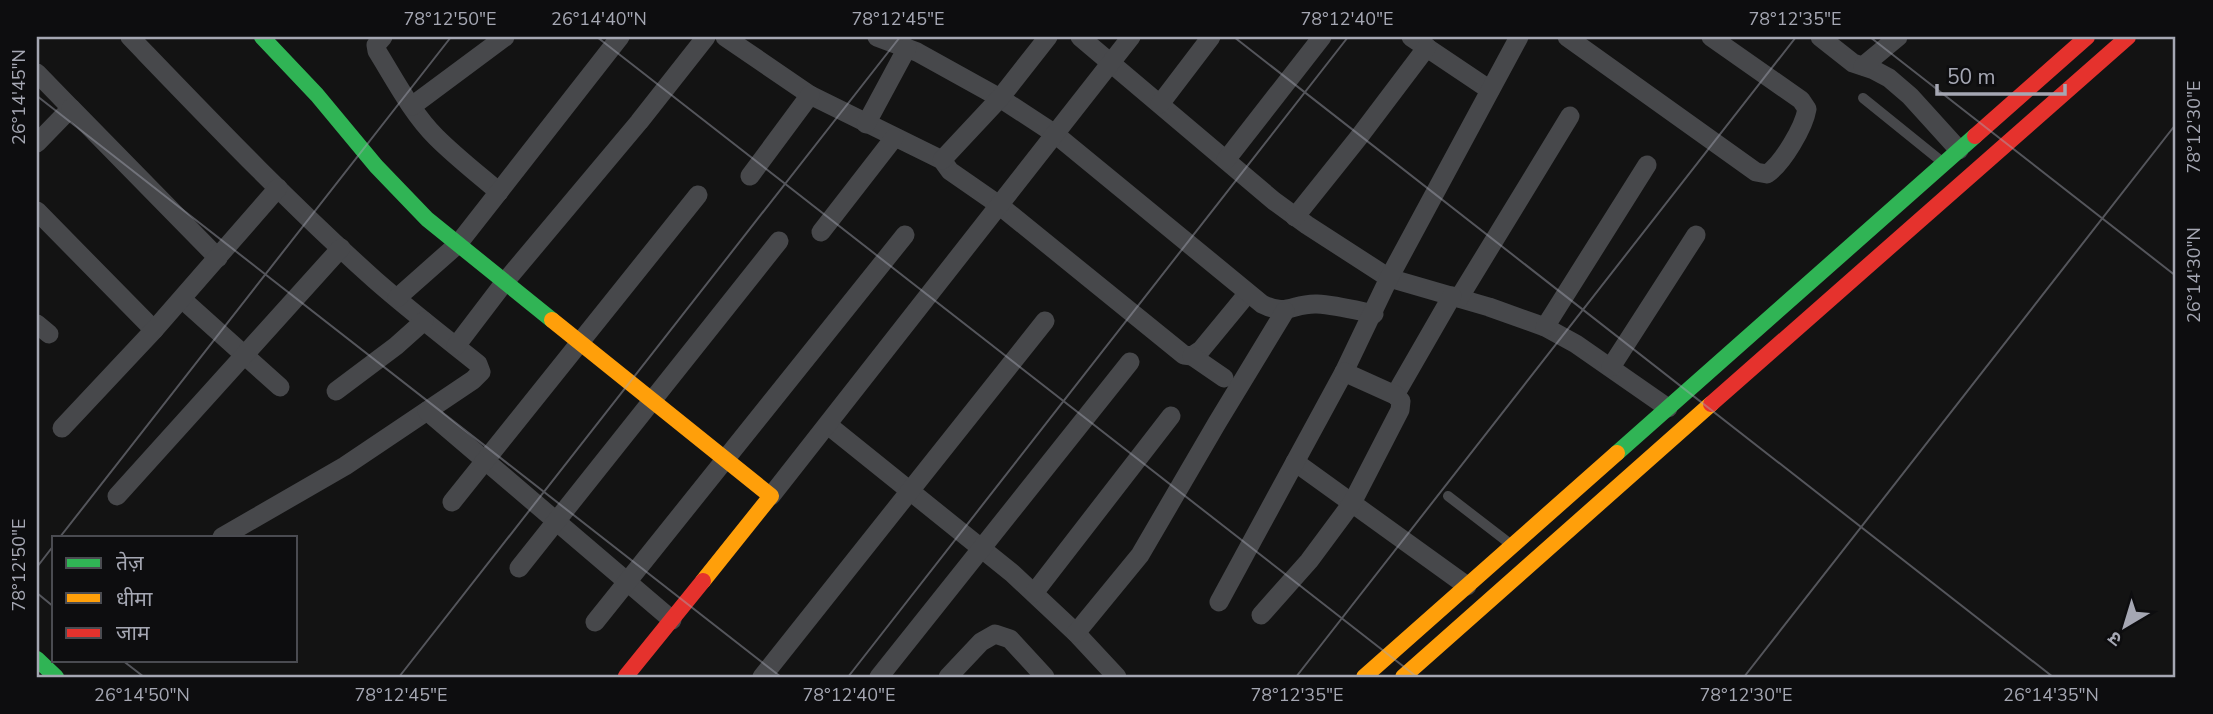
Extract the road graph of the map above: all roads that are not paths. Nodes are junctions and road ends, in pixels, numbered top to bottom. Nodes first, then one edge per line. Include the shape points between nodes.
1 (130, 37) edge
2 (262, 37) edge
3 (383, 37) edge
4 (505, 37) edge
5 (620, 37) edge
6 (706, 37) edge
7 (725, 37) edge
8 (877, 37) edge
9 (1048, 37) edge
10 (1080, 37) edge
11 (1131, 37) edge
12 (1211, 37) edge
13 (1322, 37) edge
14 (1519, 37) edge
15 (1567, 37) edge
16 (1711, 37) edge
17 (1820, 37) edge
18 (1898, 37) edge
19 (2087, 37) edge
20 (2128, 37) edge
21 (1419, 42) edge
22 (917, 46) edge
23 (1111, 63) junction
24 (1863, 66) junction
25 (37, 73) edge
26 (1490, 90) junction
27 (810, 95) junction
28 (1863, 98) dead end
29 (1000, 99) junction
30 (1160, 104) junction
31 (412, 106) junction
32 (71, 108) junction
33 (1570, 116) dead end
34 (866, 124) junction
35 (1055, 134) junction
36 (894, 138) junction
37 (37, 142) edge
38 (1952, 157) junction
39 (942, 159) junction
40 (1226, 159) junction
41 (1647, 165) dead end
42 (750, 176) dead end
43 (278, 188) junction
44 (499, 192) junction
45 (698, 195) dead end
46 (999, 205) junction
47 (37, 211) edge
48 (1295, 217) junction
49 (821, 232) dead end
50 (905, 234) dead end
51 (1696, 235) dead end
52 (779, 241) dead end
53 (458, 244) junction
54 (341, 248) junction
55 (218, 258) junction
56 (1389, 278) junction
57 (505, 283) junction
58 (1248, 293) junction
59 (1455, 297) junction
60 (397, 298) junction
61 (182, 299) junction
62 (1286, 311) junction
63 (1374, 314) junction
64 (424, 321) junction
65 (1045, 321) dead end
66 (1545, 327) junction
67 (154, 330) junction
68 (579, 342) junction
69 (456, 346) junction
70 (244, 356) junction
71 (1192, 356) junction
72 (1130, 362) dead end
73 (1611, 367) junction
74 (1344, 372) junction
75 (1224, 378) dead end
76 (280, 387) dead end
77 (336, 391) dead end
78 (1395, 395) junction
79 (653, 401) junction
80 (1668, 408) junction
81 (427, 411) junction
82 (1171, 416) dead end
83 (828, 425) junction
84 (62, 428) dead end
85 (726, 458) junction
86 (484, 461) junction
87 (1295, 462) junction
88 (910, 490) junction
89 (117, 496) dead end
90 (771, 496) junction
91 (1448, 496) dead end
92 (452, 502) dead end
93 (1352, 503) junction
94 (555, 520) junction
95 (224, 536) edge
96 (1513, 546) junction
97 (983, 549) junction
98 (519, 568) dead end
99 (627, 582) junction
100 (1467, 586) junction
101 (1034, 593) junction
102 (1219, 602) dead end
103 (1261, 615) dead end
104 (672, 620) junction
105 (595, 622) dead end
106 (1076, 633) junction
107 (37, 659) edge
108 (626, 676) edge
109 (56, 677) edge
110 (762, 677) edge
111 (879, 677) edge
112 (948, 677) edge
113 (1045, 677) edge
114 (1117, 677) edge
115 (1364, 677) edge
116 (1403, 677) edge

1 - 43 street
2 - 53 main road via 376,166
3 - 31 street via 377,51
4 - 31 street
5 - 44 street
6 - 57 street
7 - 27 street
8 - 22 street
9 - 29 street
10 - 23 street
11 - 23 street
12 - 30 street
13 - 40 street
14 - 26 street
15 - 16 street via 1756,172 1768,174 1776,168 1807,109 1801,100
17 - 24 street
18 - 24 street
19 - 38 main road
20 - 116 main road
21 - 26 street
21 - 48 street via 1359,137
22 - 29 street
22 - 34 street
23 - 30 street
23 - 35 street
24 - 38 street via 1889,78 1910,96
25 - 32 street
26 - 56 street
27 - 34 street
27 - 42 street
28 - 38 lane
29 - 35 street
29 - 39 street
30 - 40 street
31 - 44 street via 435,136
32 - 37 street
32 - 55 street
33 - 59 street
34 - 36 street
35 - 46 street
35 - 58 street
36 - 39 street
36 - 49 street
38 - 80 main road
39 - 46 street via 950,171
40 - 48 street
41 - 66 street
43 - 54 street
43 - 55 street
44 - 53 street
45 - 68 street
46 - 71 street via 1184,355
46 - 83 street
47 - 67 street
48 - 56 street
50 - 85 street
51 - 73 street
52 - 79 street
53 - 57 main road
53 - 60 street
54 - 60 street
54 - 70 street
55 - 61 street
56 - 59 street
56 - 63 street
57 - 68 main road
57 - 69 street
58 - 62 street via 1274,310
58 - 71 street
59 - 66 street
59 - 78 street
60 - 64 street
61 - 67 street
61 - 70 street
62 - 63 street via 1313,303
62 - 106 street via 1140,555
63 - 74 street
64 - 69 street
64 - 77 street
65 - 88 street
66 - 73 street
67 - 84 street
68 - 79 main road
68 - 86 street
69 - 81 street via 481,372
70 - 76 street
70 - 89 street
71 - 75 street
72 - 97 street
73 - 80 street
74 - 78 street
74 - 87 street
78 - 93 street via 1401,410
79 - 85 main road
79 - 94 street
80 - 96 main road
81 - 86 street
81 - 95 street via 345,466
82 - 101 street
83 - 88 street
83 - 90 street
85 - 90 main road
85 - 99 street
86 - 92 street
86 - 94 street
87 - 93 street
87 - 102 street
88 - 97 street
88 - 110 street
90 - 104 main road
91 - 96 lane
93 - 100 street
93 - 103 street
94 - 98 street
94 - 99 street
96 - 100 main road
97 - 101 street
97 - 111 street
99 - 104 street
99 - 105 street
100 - 115 main road
101 - 106 street
104 - 108 main road
106 - 114 street
107 - 109 main road
112 - 113 street via 981,642 995,634 1010,639

